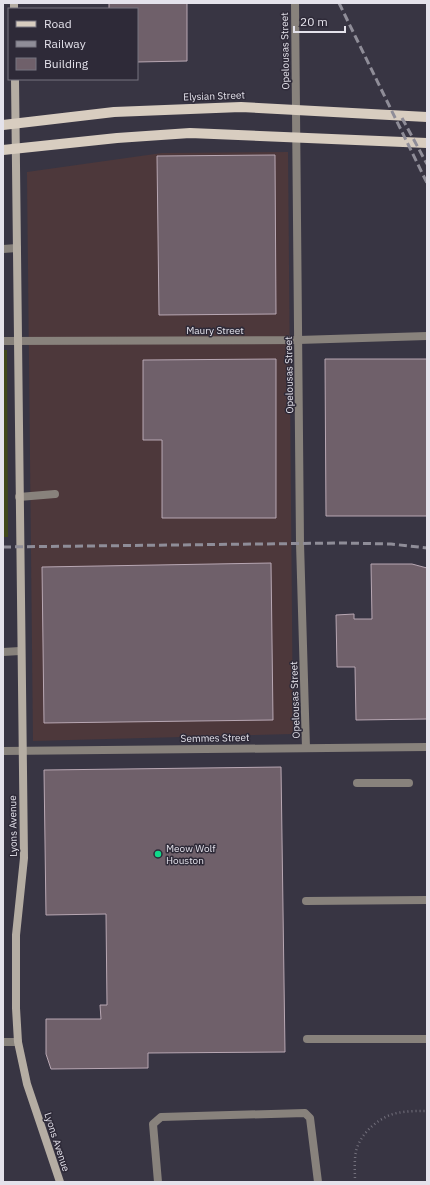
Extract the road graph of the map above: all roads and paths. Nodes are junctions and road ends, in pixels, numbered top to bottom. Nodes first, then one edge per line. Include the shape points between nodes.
1 (294, 3) edge
2 (15, 80) edge
3 (427, 117) edge
4 (3, 125) edge
5 (427, 143) edge
6 (3, 150) edge
7 (3, 248) edge
8 (17, 248) junction
9 (427, 336) edge
10 (298, 340) junction
11 (3, 341) edge
12 (18, 341) junction
13 (55, 494) dead end
14 (19, 497) junction
15 (3, 652) edge
16 (20, 652) junction
17 (427, 747) edge
18 (306, 748) junction
19 (22, 750) junction
20 (3, 751) edge
21 (357, 783) dead end
22 (409, 783) dead end
23 (427, 900) edge
24 (306, 901) dead end
25 (307, 1039) dead end
26 (427, 1039) edge
27 (3, 1042) edge
28 (18, 1042) junction
29 (427, 1111) edge
30 (60, 1182) edge
31 (158, 1182) edge
32 (318, 1182) edge
33 (355, 1182) edge

1 - 10 street, Opelousas Street
2 - 8 street, Lyons Avenue
3 - 4 main road, Elysian Street via 241,107 114,112
5 - 6 main road via 190,133
7 - 8 street
8 - 12 street, Lyons Avenue
9 - 10 street, Maury Street
10 - 12 street, Maury Street
10 - 18 street, Opelousas Street
11 - 12 street, Maury Street
12 - 14 street, Lyons Avenue
13 - 14 street
14 - 16 street, Lyons Avenue
15 - 16 street
16 - 19 street, Lyons Avenue
17 - 18 street, Semmes Street
18 - 19 street, Semmes Street
19 - 20 street, Semmes Street
19 - 28 street, Lyons Avenue via 24,858 16,935
21 - 22 street
23 - 24 street
25 - 26 street
27 - 28 street
28 - 30 street, Lyons Avenue via 27,1084
29 - 33 path via 390,1116 372,1126 356,1149
31 - 32 street via 153,1124 161,1117 304,1114 310,1118

